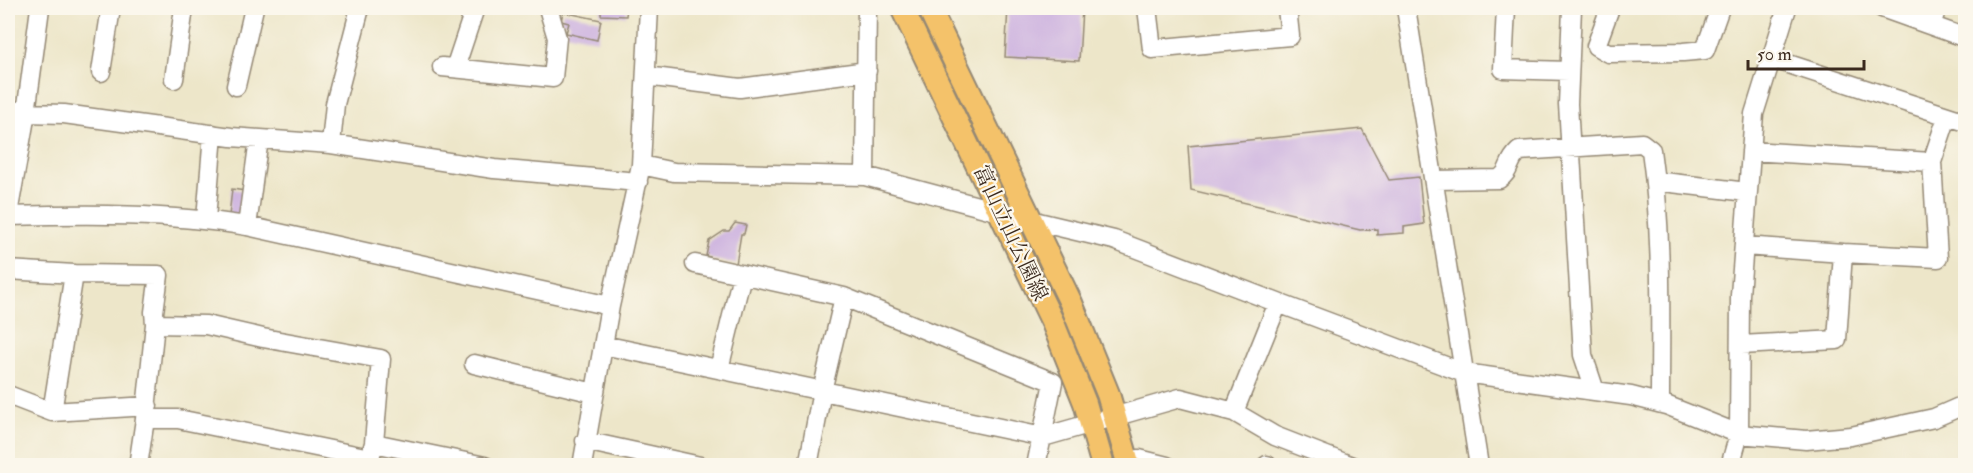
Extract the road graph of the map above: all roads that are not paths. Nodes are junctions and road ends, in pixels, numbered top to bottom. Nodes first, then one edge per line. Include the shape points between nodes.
1 (40, 8) edge
2 (111, 8) edge
3 (184, 8) edge
4 (254, 8) edge
5 (360, 8) edge
6 (475, 8) edge
7 (548, 8) edge
8 (649, 8) edge
9 (867, 8) edge
10 (902, 8) edge
11 (929, 8) edge
12 (1147, 8) edge
13 (1287, 8) edge
14 (1406, 8) edge
15 (1506, 8) edge
16 (1572, 8) edge
17 (1610, 8) edge
18 (1720, 8) edge
19 (1787, 8) edge
20 (1882, 8) edge
21 (1937, 8) edge
22 (1931, 25) junction
23 (1965, 38) edge
24 (1770, 58) junction
25 (867, 71) junction
26 (1569, 71) junction
27 (100, 72) dead end
28 (646, 76) junction
29 (174, 79) dead end
30 (236, 86) dead end
31 (8, 109) edge
32 (26, 113) junction
33 (1947, 117) junction
34 (1965, 122) edge
35 (213, 135) junction
36 (259, 139) junction
37 (331, 144) junction
38 (1570, 148) junction
39 (1751, 151) junction
40 (1932, 162) junction
41 (639, 174) junction
42 (865, 176) junction
43 (1434, 180) junction
44 (1655, 181) junction
45 (1747, 192) junction
46 (1001, 212) junction
47 (8, 215) edge
48 (206, 219) junction
49 (1030, 220) junction
50 (247, 226) junction
51 (1744, 246) junction
52 (1843, 253) junction
53 (695, 264) dead end
54 (8, 270) edge
55 (74, 274) junction
56 (742, 275) junction
57 (844, 297) junction
58 (1278, 303) junction
59 (610, 306) junction
60 (155, 324) junction
61 (603, 345) junction
62 (1741, 345) junction
63 (474, 364) dead end
64 (719, 369) junction
65 (1464, 372) junction
66 (822, 391) junction
67 (1595, 391) junction
68 (594, 393) junction
69 (8, 395) edge
70 (1660, 403) junction
71 (1965, 404) edge
72 (52, 412) junction
73 (146, 412) junction
74 (1234, 412) junction
75 (1115, 417) junction
76 (1091, 424) junction
77 (1740, 434) junction
78 (1043, 437) junction
79 (585, 441) junction
80 (371, 456) edge
81 (1129, 464) edge
82 (138, 465) edge
83 (484, 465) edge
84 (582, 465) edge
85 (700, 465) edge
86 (808, 465) edge
87 (1036, 465) edge
88 (1103, 465) edge
89 (1167, 465) edge
90 (1352, 465) edge
91 (1479, 465) edge
92 (1730, 465) edge

1 - 32 street
2 - 27 street
3 - 29 street
4 - 30 street
5 - 37 street via 335,104
6 - 7 street via 449,68 553,78 557,38
8 - 28 street
9 - 25 street
10 - 46 main road, 富山立山公園線
11 - 49 main road, 富山立山公園線
12 - 13 street via 1152,49 1290,36
14 - 43 street
15 - 26 street via 1503,69
16 - 26 street
17 - 18 street via 1596,46 1608,53 1705,50
19 - 24 street
20 - 22 street
21 - 22 street
22 - 23 street
24 - 33 street
24 - 39 street via 1754,114
25 - 28 street via 740,88
25 - 42 street
26 - 38 street
28 - 41 street
31 - 32 street
32 - 35 street via 64,114
32 - 47 street
33 - 34 street
33 - 40 street
35 - 36 street
35 - 48 street
36 - 37 street
36 - 50 street
37 - 41 street via 494,169
38 - 43 street via 1519,151 1511,158 1507,174 1499,180
38 - 44 street via 1642,143 1651,150
38 - 67 street via 1583,355
39 - 40 street
39 - 45 street
40 - 52 street via 1938,258
41 - 42 street
41 - 59 street
42 - 46 street
43 - 65 street
44 - 45 street
44 - 70 street
45 - 51 street
46 - 49 street
46 - 76 main road, 富山立山公園線 via 1071,365
47 - 48 street
48 - 50 street
49 - 58 street via 1114,240
49 - 75 main road, 富山立山公園線 via 1071,303
50 - 59 street
51 - 52 street
51 - 62 street
52 - 62 street via 1837,340
53 - 56 street
54 - 55 street
55 - 60 street via 159,275
55 - 72 street
56 - 57 street
56 - 64 street
57 - 66 street
57 - 78 street via 1053,382
58 - 65 street
58 - 74 street
59 - 61 street
60 - 73 street
60 - 80 street via 206,325 381,360
61 - 64 street
61 - 68 street
62 - 77 street
63 - 68 street
64 - 66 street
65 - 67 street
65 - 91 street
66 - 78 street
66 - 86 street
67 - 70 street
68 - 79 street
69 - 72 street
70 - 77 street
71 - 77 street via 1934,418 1851,436 1806,440
72 - 73 street
73 - 80 street
73 - 82 street
74 - 75 street via 1180,398
74 - 90 street via 1275,436
75 - 76 street
75 - 81 main road, 富山立山公園線
76 - 78 street
76 - 88 main road, 富山立山公園線
77 - 92 street
78 - 87 street
79 - 84 street
79 - 85 street
80 - 83 street
81 - 89 street via 1139,459

